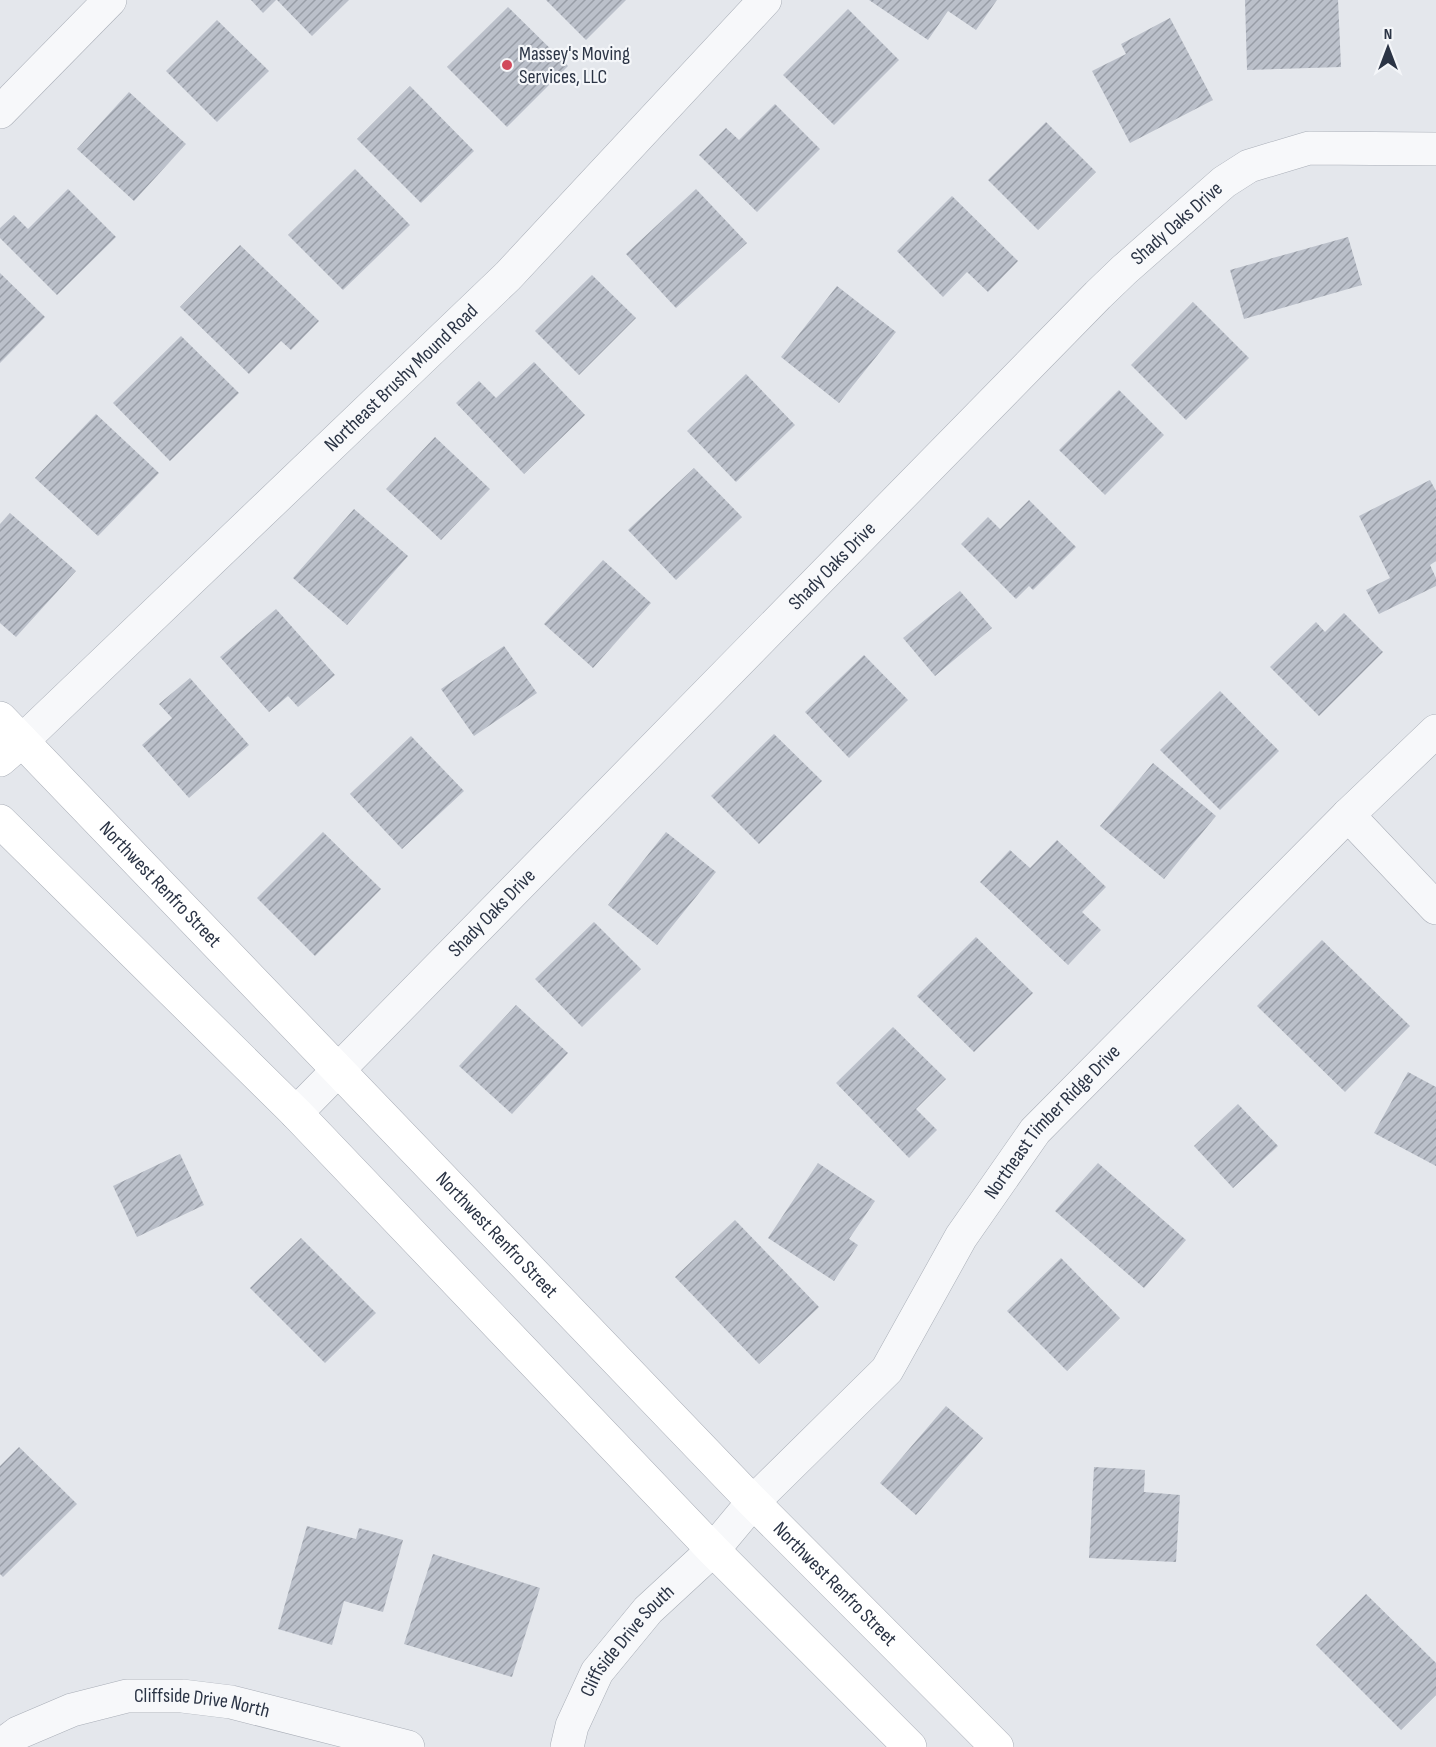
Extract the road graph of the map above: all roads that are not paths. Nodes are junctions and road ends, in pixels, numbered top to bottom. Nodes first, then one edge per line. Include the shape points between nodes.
1 (110, 0) edge
2 (765, 0) edge
3 (0, 112) edge
4 (1436, 149) edge
5 (1436, 731) edge
6 (8, 740) edge
7 (1348, 815) junction
8 (0, 821) edge
9 (1436, 908) edge
10 (339, 1071) junction
11 (296, 1113) junction
12 (753, 1502) junction
13 (713, 1550) junction
14 (0, 1746) edge
15 (408, 1747) edge
16 (567, 1747) edge
17 (910, 1747) edge
18 (997, 1747) edge

1 - 3 street
2 - 6 street, Northeast Brushy Mound Road via 508,276
4 - 10 street, Shady Oaks Drive via 1309,148 1249,166 1224,182 1115,278
5 - 7 street, Northeast Timber Ridge Drive
6 - 10 main road, Northwest Renfro Street
7 - 9 street
7 - 12 street, Northeast Timber Ridge Drive via 1035,1131 962,1237 887,1370
8 - 11 main road
10 - 11 street, Shady Oaks Drive
10 - 12 main road, Northwest Renfro Street
11 - 13 main road
12 - 13 street, Northeast Timber Ridge Drive
12 - 18 main road, Northwest Renfro Street
13 - 16 street, Cliffside Drive South via 648,1610 597,1672 572,1726
13 - 17 main road
14 - 15 street, Cliffside Drive North via 18,1733 72,1710 127,1696 182,1696 231,1702

